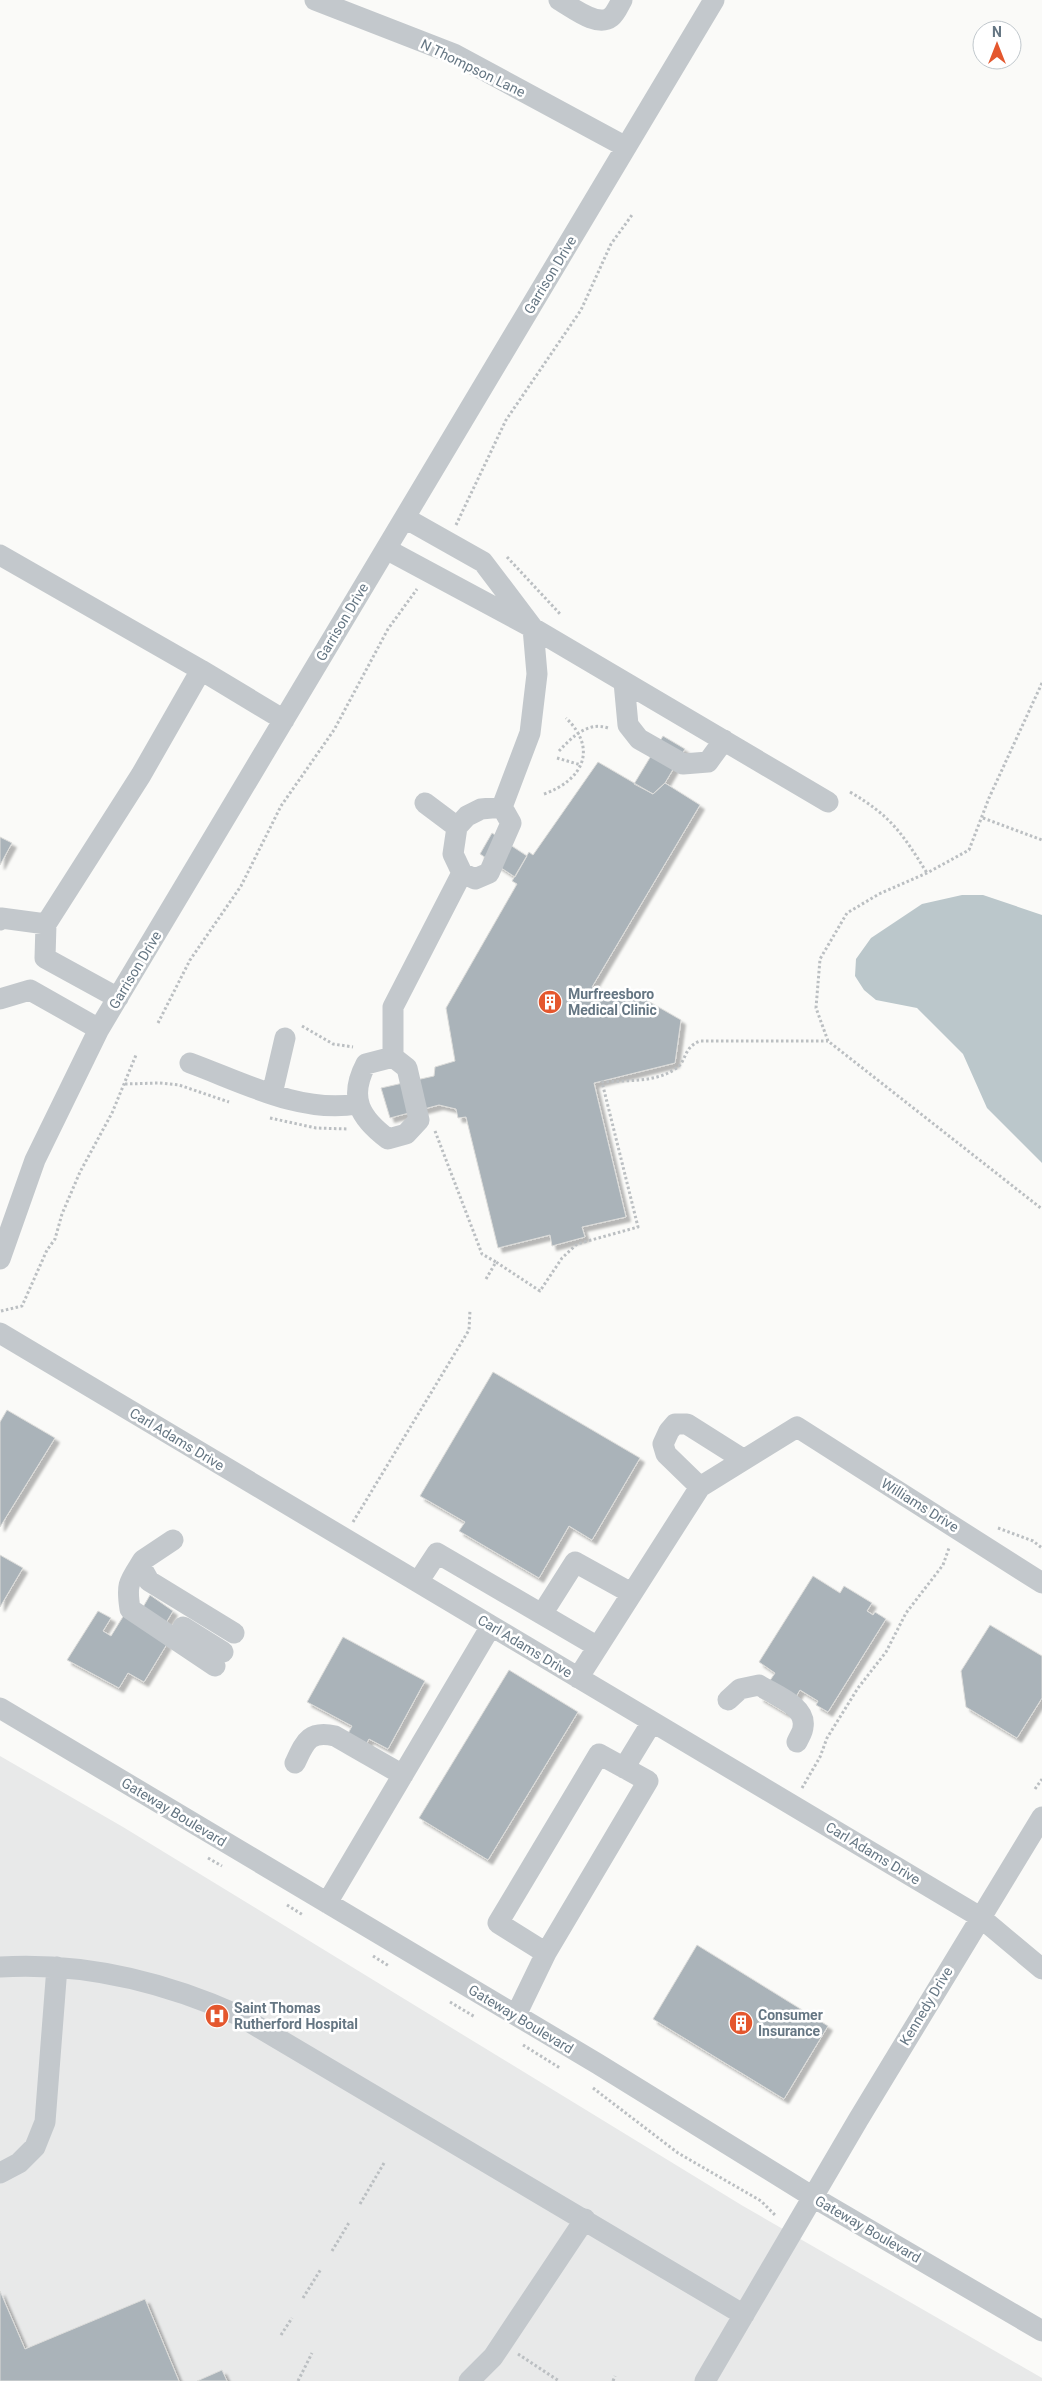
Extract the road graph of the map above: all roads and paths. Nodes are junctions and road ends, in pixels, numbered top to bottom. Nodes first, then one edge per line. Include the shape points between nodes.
1 (315, 0) edge
2 (559, 0) edge
3 (622, 0) edge
4 (714, 0) edge
5 (626, 147) junction
6 (632, 215) dead end
7 (405, 518) junction
8 (454, 528) dead end
9 (386, 549) junction
10 (1, 558) edge
11 (422, 582) dead end
12 (533, 628) junction
13 (201, 670) junction
14 (624, 682) junction
15 (1042, 683) edge
16 (566, 718) dead end
17 (284, 720) junction
18 (609, 728) dead end
19 (579, 733) junction
20 (724, 740) junction
21 (559, 751) dead end
22 (558, 758) dead end
23 (581, 765) junction
24 (850, 792) dead end
25 (544, 794) dead end
26 (828, 802) dead end
27 (425, 803) dead end
28 (502, 807) junction
29 (983, 818) junction
30 (457, 827) junction
31 (1042, 840) edge
32 (462, 872) junction
33 (927, 873) junction
34 (0, 920) edge
35 (46, 924) junction
36 (45, 958) junction
37 (30, 990) junction
38 (0, 998) edge
39 (118, 998) junction
40 (158, 1023) dead end
41 (99, 1029) junction
42 (290, 1030) joint
43 (828, 1041) junction
44 (354, 1048) dead end
45 (136, 1055) dead end
46 (393, 1057) junction
47 (190, 1063) dead end
48 (125, 1084) junction
49 (272, 1094) junction
50 (235, 1102) dead end
51 (358, 1104) junction
52 (270, 1118) dead end
53 (432, 1123) dead end
54 (352, 1129) dead end
55 (1042, 1209) edge
56 (0, 1259) edge
57 (496, 1262) junction
58 (486, 1279) dead end
59 (470, 1310) dead end
60 (0, 1311) edge
61 (0, 1333) edge
62 (744, 1460) junction
63 (700, 1487) junction
64 (352, 1524) dead end
65 (992, 1525) dead end
66 (174, 1540) dead end
67 (1042, 1548) edge
68 (957, 1550) dead end
69 (137, 1570) junction
70 (418, 1582) junction
71 (1042, 1584) edge
72 (631, 1593) junction
73 (542, 1614) junction
74 (491, 1626) junction
75 (234, 1634) dead end
76 (598, 1647) junction
77 (219, 1659) dead end
78 (578, 1678) junction
79 (728, 1700) dead end
80 (0, 1708) edge
81 (652, 1722) junction
82 (797, 1742) dead end
83 (295, 1763) dead end
84 (624, 1768) junction
85 (403, 1775) junction
86 (1042, 1779) edge
87 (1035, 1789) dead end
88 (799, 1793) dead end
89 (1042, 1818) edge
90 (201, 1852) dead end
91 (226, 1869) dead end
92 (285, 1903) dead end
93 (327, 1903) junction
94 (980, 1917) junction
95 (309, 1918) dead end
96 (367, 1952) dead end
97 (546, 1953) junction
98 (57, 1967) junction
99 (391, 1967) dead end
100 (0, 1968) edge
101 (1042, 1969) edge
102 (447, 2000) dead end
103 (516, 2015) junction
104 (484, 2021) dead end
105 (519, 2042) dead end
106 (566, 2070) dead end
107 (586, 2082) dead end
108 (384, 2163) dead end
109 (0, 2173) edge
110 (813, 2197) junction
111 (360, 2204) dead end
112 (775, 2215) dead end
113 (585, 2219) junction
114 (350, 2222) dead end
115 (332, 2251) dead end
116 (321, 2268) dead end
117 (303, 2298) dead end
118 (744, 2315) junction
119 (292, 2318) dead end
120 (1042, 2331) edge
121 (281, 2335) dead end
122 (514, 2351) dead end
123 (312, 2353) dead end
124 (615, 2376) dead end
125 (298, 2381) edge
126 (469, 2381) edge
127 (559, 2381) edge
128 (612, 2381) edge
129 (705, 2381) edge

1 - 5 street, N Thompson Lane via 454,54
2 - 3 street via 604,21 612,16
4 - 5 street, Garrison Drive
5 - 7 street, Garrison Drive
6 - 8 path via 611,244 581,310 506,420
7 - 9 street, Garrison Drive
7 - 12 street via 483,562
9 - 12 street
9 - 17 street, Garrison Drive
10 - 13 street
11 - 40 path via 388,629 334,730 281,806 241,886 190,960
12 - 14 street
12 - 28 street via 537,674 530,733
13 - 17 street
13 - 35 street via 140,775
14 - 20 street
14 - 20 street via 628,725 639,739 683,764 708,762
15 - 29 path via 989,798
16 - 19 path
17 - 39 street, Garrison Drive
18 - 19 path via 595,726
19 - 21 path
19 - 23 path
20 - 26 street
22 - 23 path
23 - 25 path via 572,780
24 - 33 path via 875,806 902,832
27 - 30 street
28 - 30 street via 480,809
28 - 32 street via 511,823 489,872 475,878
29 - 31 path
29 - 33 path via 969,850
30 - 32 street via 453,854
32 - 46 street via 392,1007
33 - 43 path via 879,894 847,913 820,959 816,1008
34 - 35 street
35 - 36 street
36 - 37 street
36 - 39 street
37 - 38 street
37 - 41 street
39 - 41 street, Garrison Drive
41 - 56 street, Garrison Drive via 35,1160
42 - 44 path
42 - 49 street
43 - 55 path
43 - 57 path via 700,1041 692,1044 676,1069 659,1077 602,1082 638,1227 576,1244 562,1258 540,1291
45 - 48 path
46 - 51 street via 366,1064 358,1080
46 - 51 street via 407,1068 419,1120 406,1134 388,1139 370,1126
47 - 49 street
48 - 50 path via 159,1082 179,1085 212,1098
48 - 60 path via 88,1154 62,1214 55,1240 47,1250 22,1306
49 - 51 street via 339,1107
52 - 54 path via 316,1128
53 - 57 path via 482,1254
57 - 58 path
59 - 64 path via 469,1330
61 - 70 street, Carl Adams Drive
62 - 63 street
62 - 63 street via 687,1424 675,1424 663,1444 666,1454
62 - 71 street, Williams Drive via 798,1428
63 - 72 street
65 - 67 path via 1033,1541
66 - 69 street via 143,1560
68 - 88 path via 949,1544 943,1565 906,1613 886,1652 826,1738 820,1757
69 - 75 street via 149,1581
69 - 77 street via 127,1588 130,1609
70 - 73 street via 436,1553
70 - 74 street, Carl Adams Drive
72 - 73 street via 575,1562
72 - 76 street
73 - 76 street
74 - 78 street, Carl Adams Drive
74 - 85 street
76 - 78 street
78 - 81 street, Carl Adams Drive
79 - 82 street via 740,1689 759,1685 766,1689 802,1715 804,1726
80 - 93 street, Gateway Boulevard
81 - 84 street
81 - 94 street, Carl Adams Drive
83 - 85 street via 311,1736 324,1733 335,1736
84 - 97 street via 648,1781
84 - 97 street via 599,1754 498,1923
85 - 93 street
86 - 87 path
89 - 94 street, Kennedy Drive
90 - 91 path
92 - 95 path
93 - 103 street, Gateway Boulevard
94 - 101 street, Carl Adams Drive
94 - 110 street, Kennedy Drive
96 - 99 path
97 - 103 street
98 - 100 street
98 - 109 street via 45,2122 34,2147 18,2163
98 - 113 street via 141,1980 189,1994 238,2015
102 - 104 path
103 - 110 street, Gateway Boulevard
105 - 106 path
107 - 112 path via 678,2153 761,2201
108 - 111 path
110 - 118 street, Kennedy Drive
110 - 120 street, Gateway Boulevard
113 - 118 street
113 - 126 street via 493,2357
114 - 115 path
116 - 117 path
118 - 129 street, Kennedy Drive
119 - 121 path
122 - 127 path
123 - 125 path
124 - 128 path

